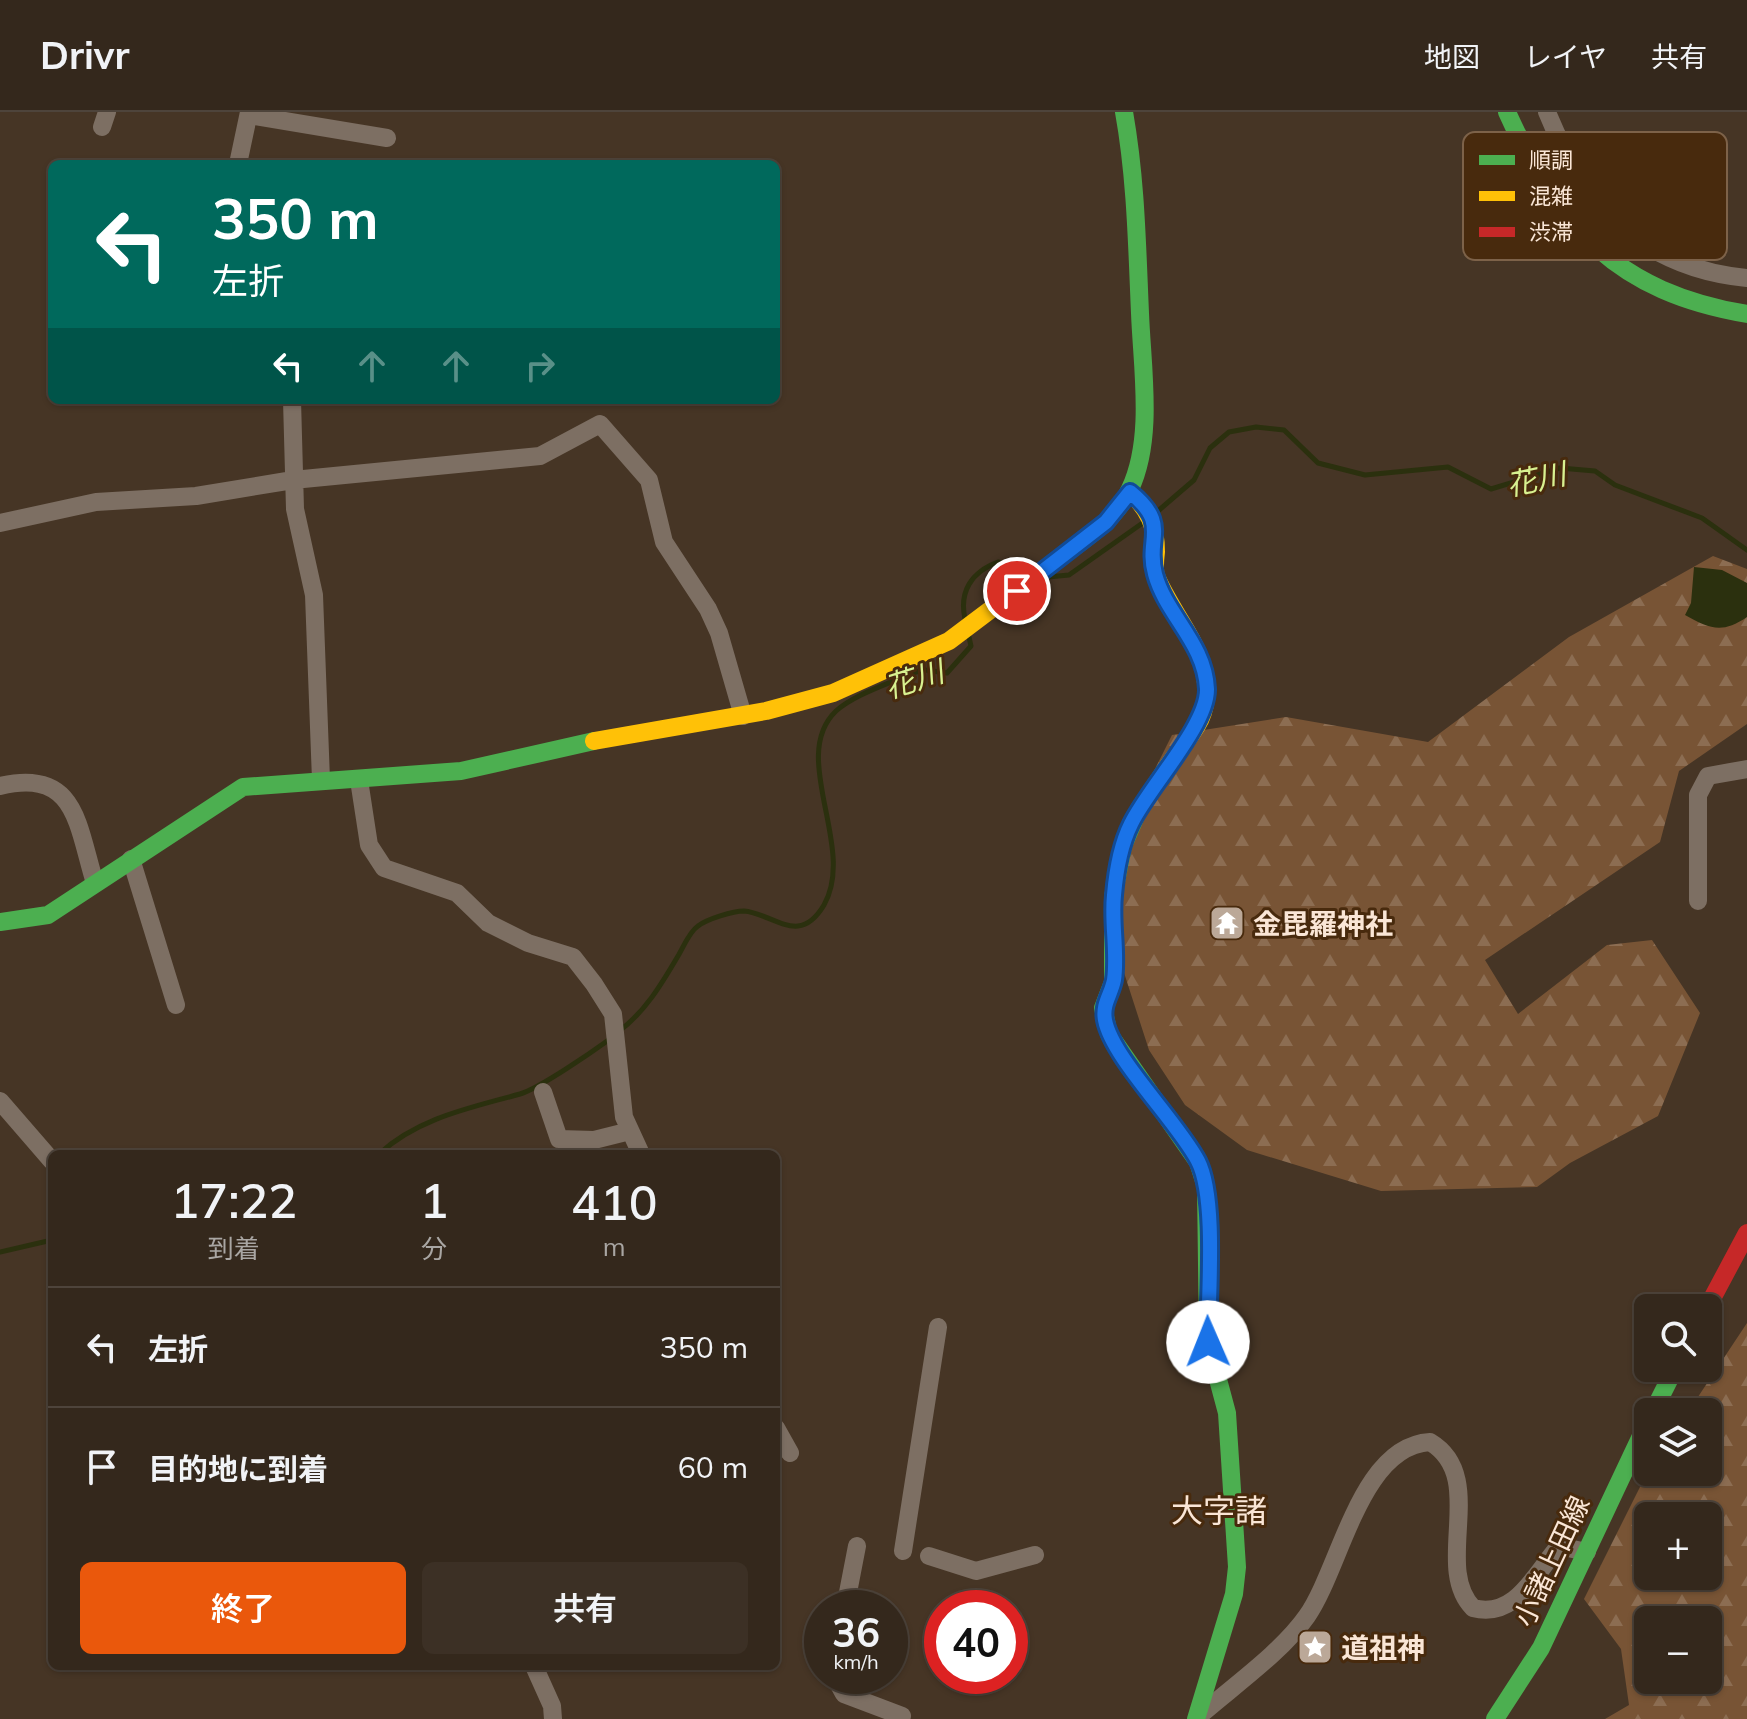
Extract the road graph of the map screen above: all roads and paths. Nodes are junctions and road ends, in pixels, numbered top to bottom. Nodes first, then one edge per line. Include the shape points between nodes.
1 (1124, 112) edge
2 (1507, 112) edge
3 (1547, 112) edge
4 (249, 113) edge
5 (1516, 132) edge
6 (1555, 132) edge
7 (387, 138) dead end
8 (239, 160) edge
9 (1610, 260) edge
10 (1674, 260) edge
11 (1747, 278) edge
12 (1747, 314) edge
13 (292, 404) edge
14 (293, 480) junction
15 (1130, 492) junction
16 (0, 523) edge
17 (743, 716) junction
18 (1747, 769) edge
19 (321, 780) junction
20 (359, 780) junction
21 (0, 786) edge
22 (131, 859) junction
23 (95, 883) junction
24 (1698, 901) dead end
25 (2, 917) edge
26 (176, 1005) dead end
27 (543, 1092) dead end
28 (0, 1101) edge
29 (630, 1131) junction
30 (639, 1150) edge
31 (48, 1156) edge
32 (1747, 1233) edge
33 (1714, 1294) edge
34 (938, 1327) dead end
35 (780, 1435) edge
36 (1634, 1451) edge
37 (790, 1453) dead end
38 (857, 1546) dead end
39 (903, 1551) dead end
40 (1587, 1552) junction
41 (1035, 1555) dead end
42 (929, 1556) dead end
43 (848, 1590) edge
44 (536, 1670) edge
45 (844, 1694) edge
46 (902, 1716) dead end
47 (553, 1719) edge
48 (1196, 1719) edge
49 (1495, 1719) edge

1 - 15 street via 1134,176 1142,373 1140,448
2 - 5 street
3 - 6 street
4 - 7 street
4 - 8 street
9 - 12 street via 1680,301
10 - 11 street
13 - 14 street
14 - 16 street via 196,496 96,502
14 - 17 street via 540,456 600,424 649,480 664,542 708,609
14 - 19 street via 314,595
15 - 17 street via 1085,540 949,641 833,693
15 - 48 street via 1152,521 1155,574 1189,633 1207,688 1200,719 1126,836 1113,897 1113,982 1103,1008 1109,1034 1198,1162 1206,1187 1208,1342 1227,1413 1237,1567 1234,1594
17 - 20 street via 540,751 461,771
18 - 24 street via 1708,776 1698,795
19 - 20 street
19 - 22 street via 243,787
20 - 29 street via 369,845 384,868 457,893 488,923 573,957 613,1014
21 - 23 street via 35,779 65,796
22 - 23 street
22 - 26 street
23 - 25 street via 48,915
27 - 29 street via 559,1139 594,1140
28 - 31 street
29 - 30 street
32 - 33 street
34 - 39 street
35 - 37 street
36 - 40 street, 小諸上田線
38 - 43 street
40 - 48 street via 1563,1547 1504,1608 1473,1608 1461,1588 1459,1501 1450,1462 1430,1442 1407,1446 1360,1500 1308,1615
40 - 49 street, 小諸上田線 via 1535,1659
41 - 42 street via 976,1571
44 - 47 street
45 - 46 street

